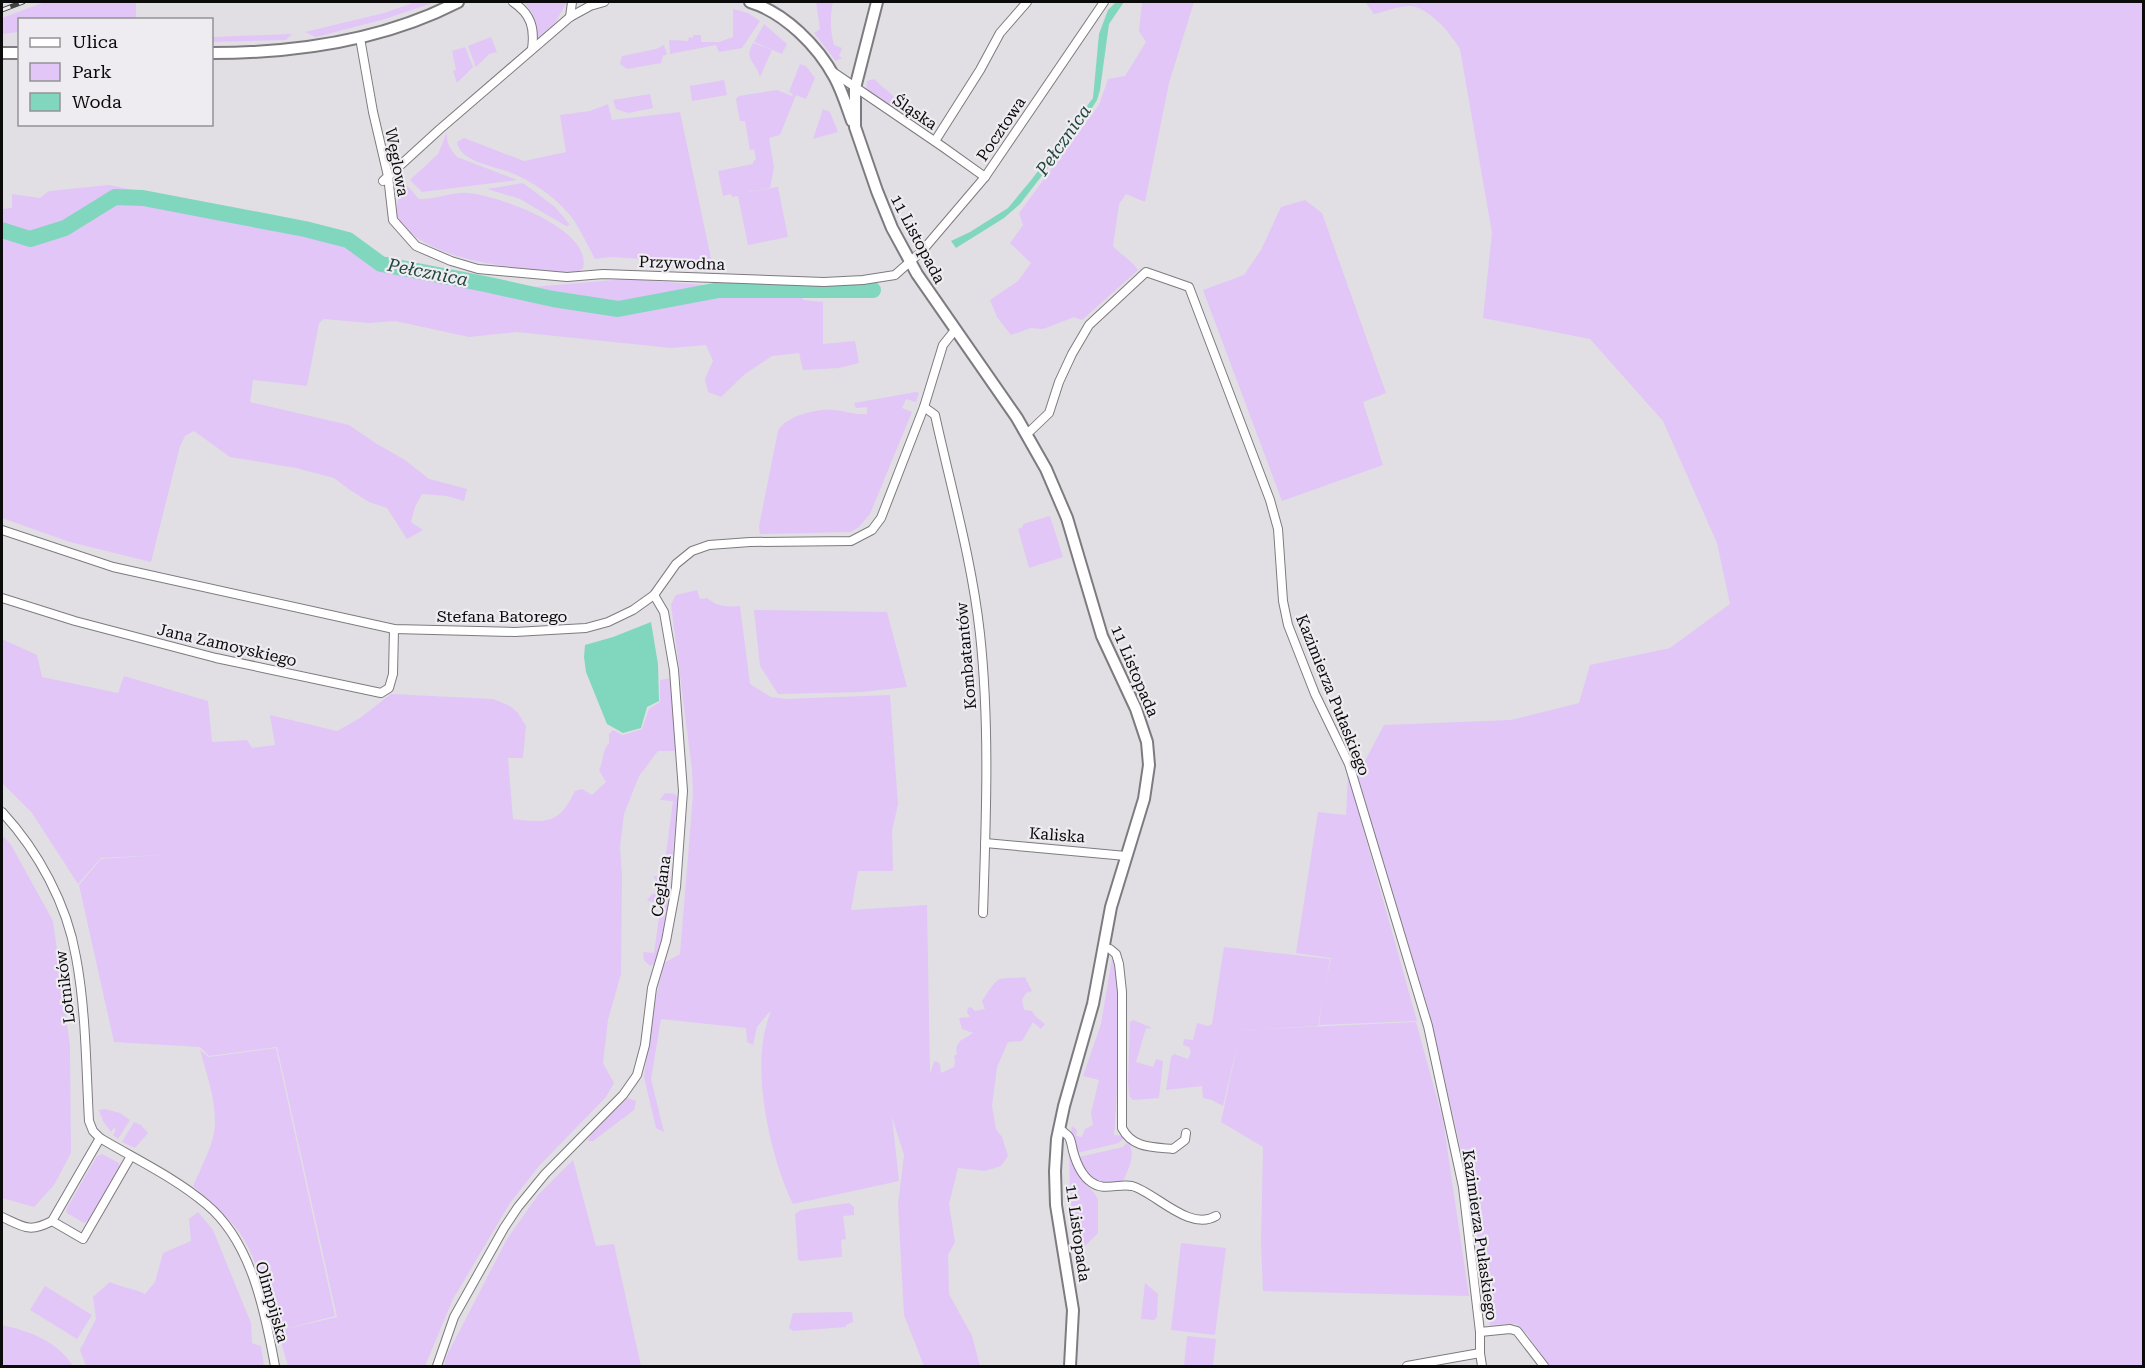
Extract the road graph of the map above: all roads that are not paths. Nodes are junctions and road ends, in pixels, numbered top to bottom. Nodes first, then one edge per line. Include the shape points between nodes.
1 (458, 2) edge
2 (513, 2) edge
3 (572, 2) edge
4 (604, 2) edge
5 (750, 2) edge
6 (877, 2) edge
7 (1028, 2) edge
8 (1092, 2) edge
9 (1104, 2) edge
10 (1099, 10) junction
11 (570, 17) junction
12 (360, 38) junction
13 (532, 49) junction
14 (18, 53) edge
15 (213, 53) edge
16 (2, 54) edge
17 (830, 70) junction
18 (855, 88) junction
19 (855, 127) junction
20 (935, 141) junction
21 (985, 177) junction
22 (386, 178) junction
23 (450, 261) joint
24 (910, 263) junction
25 (955, 330) junction
26 (924, 407) junction
27 (1027, 434) junction
28 (2, 530) edge
29 (654, 596) junction
30 (2, 598) edge
31 (394, 629) junction
32 (2, 812) edge
33 (985, 843) junction
34 (1126, 856) junction
35 (983, 913) dead end
36 (1103, 947) junction
37 (1059, 1128) junction
38 (1186, 1132) dead end
39 (100, 1138) junction
40 (131, 1156) junction
41 (1216, 1216) dead end
42 (2, 1217) edge
43 (52, 1221) junction
44 (1480, 1332) junction
45 (1480, 1353) junction
46 (275, 1366) edge
47 (437, 1366) edge
48 (1070, 1366) edge
49 (1407, 1366) edge
50 (1482, 1366) edge
51 (1544, 1366) edge

1 - 12 main road
2 - 13 street via 530,18
3 - 11 street
4 - 11 street
5 - 17 main road via 763,6 797,31
6 - 18 main road, 11 Listopada
7 - 20 street via 1000,33
8 - 10 street
9 - 10 street, Pocztowa
10 - 21 street, Pocztowa
11 - 13 street
12 - 15 main road via 262,53
12 - 22 street, Węglowa
13 - 22 street
14 - 16 main road
17 - 18 street, Śląska
17 - 19 main road
18 - 19 main road, 11 Listopada
18 - 20 street, Śląska
19 - 24 main road, 11 Listopada via 881,201
20 - 21 street, Śląska
21 - 24 street, Pocztowa
22 - 23 street, Węglowa via 393,220 416,246
23 - 24 street, Przywodna via 478,269 567,277 603,274 824,282 895,275
24 - 25 main road, 11 Listopada
25 - 26 street, Stefana Batorego via 943,345
25 - 27 main road, 11 Listopada
26 - 29 street, Stefana Batorego via 873,530 851,541 709,545 692,551 676,564
26 - 33 street, Kombatantów via 935,415 975,597 984,684
27 - 34 main road, 11 Listopada via 1059,497 1104,643 1144,731 1149,765 1147,785
27 - 44 street, Kazimierza Pułaskiego via 1050,413 1059,382 1089,325 1146,271 1189,287 1270,500 1278,529 1288,625 1315,694 1349,764 1428,1026 1463,1187
28 - 31 street, Stefana Batorego via 113,567
29 - 31 street, Stefana Batorego via 608,622 586,628 515,632
29 - 47 street, Ceglana via 664,612 675,681 683,783 676,887 637,1075 623,1095 538,1182 504,1228 454,1317
30 - 31 street, Jana Zamoyskiego via 216,658 381,693 389,688 393,674
32 - 39 street, Lotników via 48,877 72,936 82,1006 89,1121
33 - 34 street, Kaliska
33 - 35 street, Kombatantów
34 - 36 main road, 11 Listopada
36 - 37 main road, 11 Listopada via 1085,1037
36 - 38 street via 1116,954 1122,992 1122,1128 1127,1138 1136,1143 1173,1149 1185,1140
37 - 41 street via 1070,1138 1082,1173 1092,1184 1105,1188 1132,1186 1175,1213 1210,1219
37 - 48 main road, 11 Listopada via 1055,1187 1071,1291
39 - 40 street, Olimpijska
39 - 43 street
40 - 43 street via 83,1239
40 - 46 street, Olimpijska via 192,1192 231,1231 251,1268
42 - 43 street via 30,1228
44 - 45 street, Kazimierza Pułaskiego
44 - 51 street via 1518,1331
45 - 49 street
45 - 50 street, Kazimierza Pułaskiego

